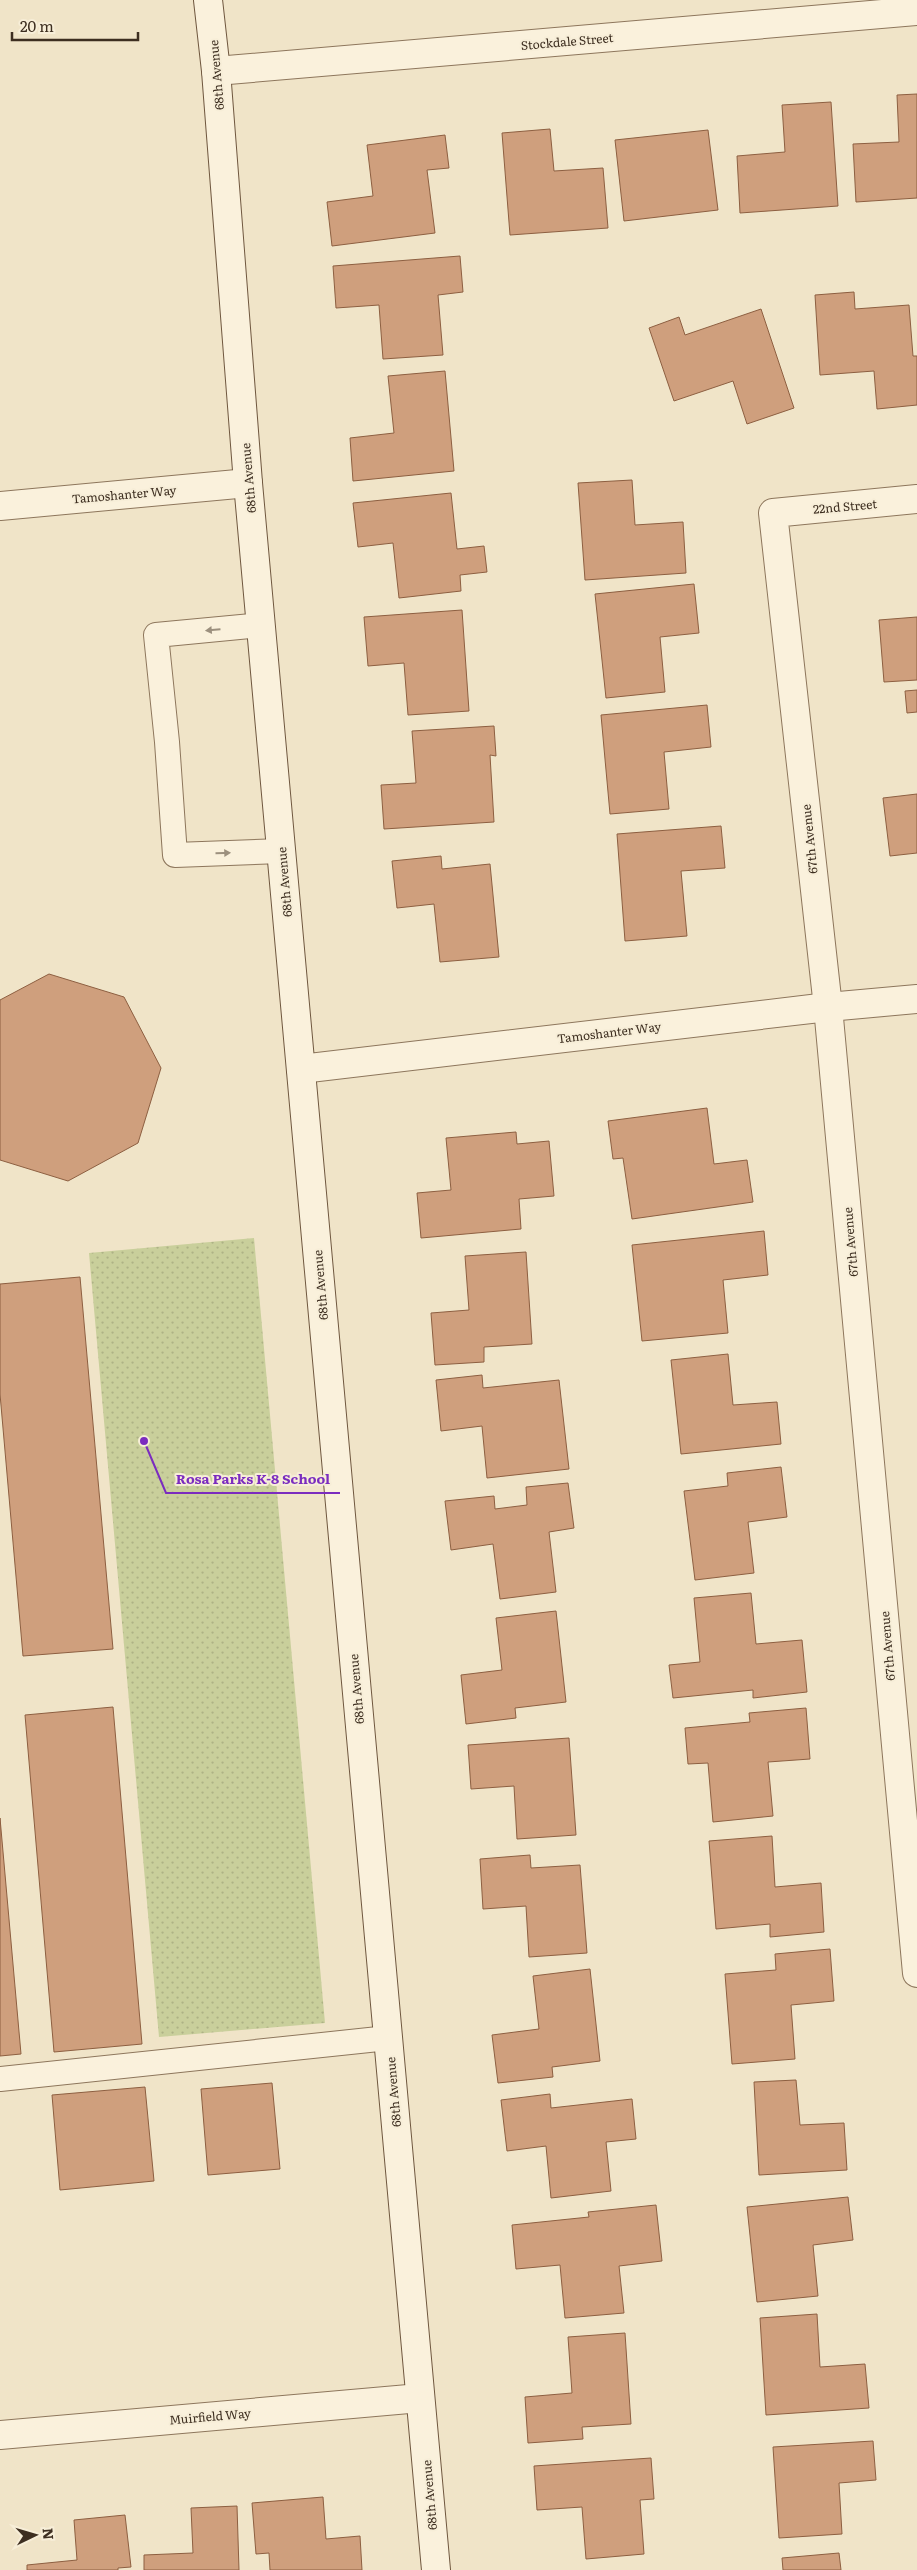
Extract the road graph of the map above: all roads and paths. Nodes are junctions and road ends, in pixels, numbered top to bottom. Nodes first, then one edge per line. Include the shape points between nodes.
1 (208, 0) edge
2 (917, 12) edge
3 (216, 71) junction
4 (248, 483) junction
5 (917, 499) edge
6 (0, 506) edge
7 (774, 513) joint
8 (261, 625) junction
9 (281, 851) junction
10 (917, 998) edge
11 (828, 1006) junction
12 (300, 1069) junction
13 (917, 1973) edge
14 (388, 2038) junction
15 (0, 2079) edge
16 (420, 2398) junction
17 (0, 2435) edge
18 (436, 2570) edge

1 - 3 street, 68th Avenue
2 - 3 street, Stockdale Street
3 - 4 street, 68th Avenue
4 - 6 street, Tamoshanter Way
4 - 8 street, 68th Avenue
5 - 7 street, 22nd Street
7 - 11 street, 67th Avenue
8 - 9 street, 68th Avenue
8 -> 9 lane via 156,635 175,855
9 - 12 street, 68th Avenue
10 - 11 street, Tamoshanter Way
11 - 12 street, Tamoshanter Way
11 - 13 street, 67th Avenue
12 - 14 street, 68th Avenue
14 - 15 lane
14 - 16 street, 68th Avenue
16 - 17 street, Muirfield Way
16 - 18 street, 68th Avenue

